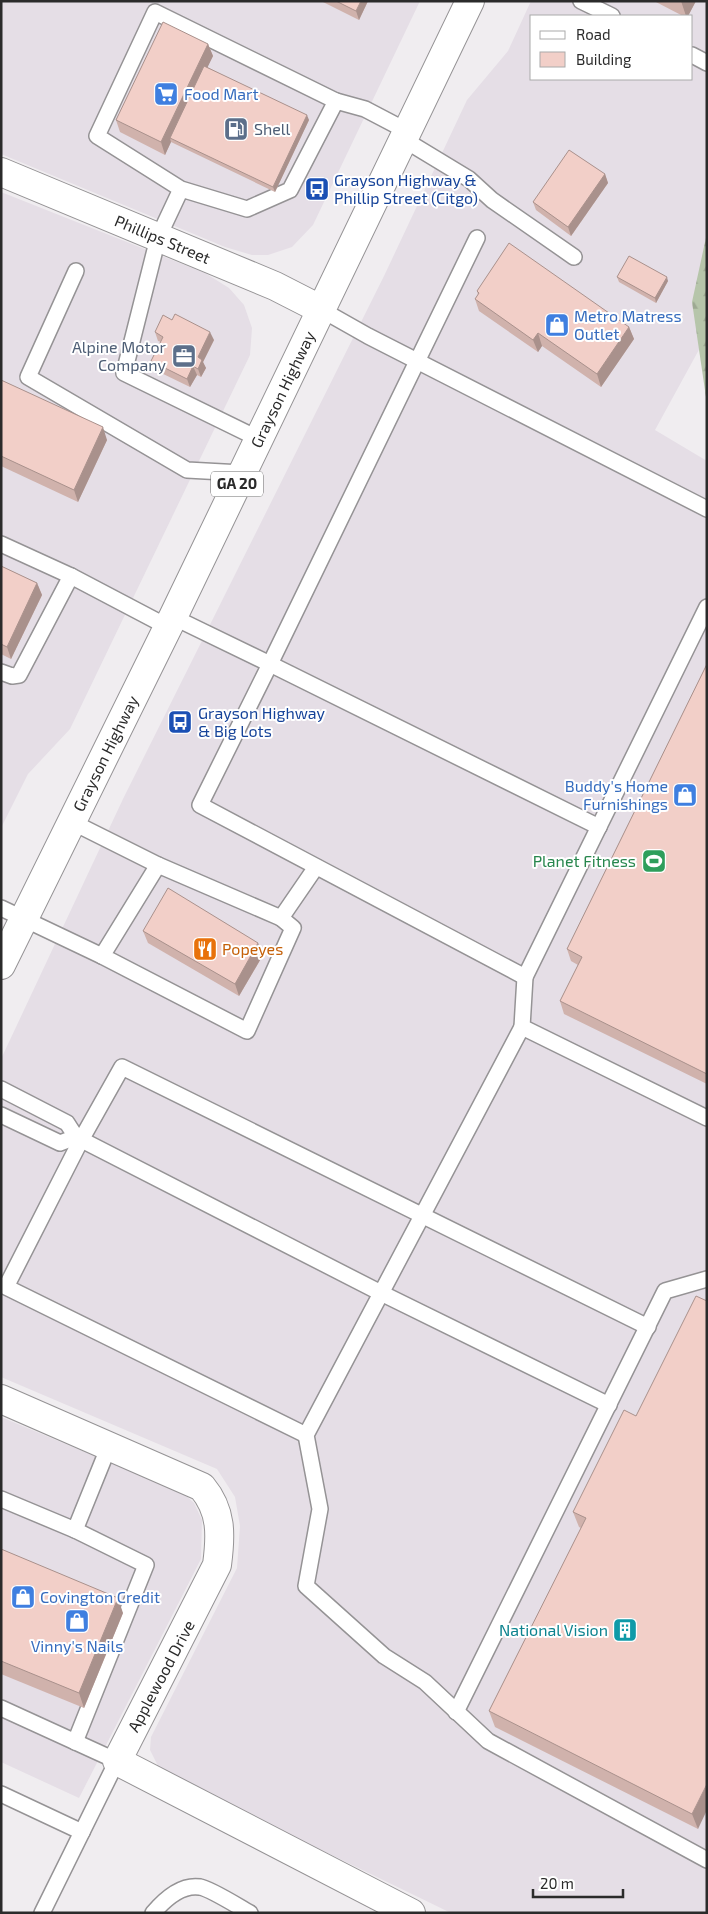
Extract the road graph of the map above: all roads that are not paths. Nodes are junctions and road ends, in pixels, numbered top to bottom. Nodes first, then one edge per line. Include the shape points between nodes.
1 (470, 1) edge
2 (581, 1) edge
3 (150, 7) edge
4 (610, 15) edge
5 (693, 56) edge
6 (707, 63) edge
7 (336, 101) junction
8 (405, 135) junction
9 (1, 172) edge
10 (180, 189) junction
11 (158, 238) junction
12 (477, 238) dead end
13 (574, 257) dead end
14 (76, 271) dead end
15 (322, 310) junction
16 (416, 360) junction
17 (259, 439) junction
18 (242, 473) junction
19 (707, 509) edge
20 (1, 544) edge
21 (71, 576) junction
22 (707, 607) edge
23 (170, 622) junction
24 (270, 664) junction
25 (1, 672) edge
26 (70, 821) junction
27 (599, 827) junction
28 (158, 866) junction
29 (316, 867) junction
30 (12, 914) edge
31 (281, 918) junction
32 (102, 956) junction
33 (1, 965) edge
34 (525, 977) junction
35 (522, 1026) junction
36 (1, 1089) edge
37 (1, 1115) edge
38 (707, 1118) edge
39 (79, 1139) junction
40 (421, 1215) junction
41 (707, 1279) edge
42 (381, 1293) junction
43 (648, 1327) junction
44 (1, 1399) edge
45 (609, 1404) junction
46 (306, 1435) junction
47 (109, 1446) junction
48 (1, 1499) edge
49 (75, 1530) junction
50 (1, 1708) edge
51 (456, 1712) junction
52 (75, 1742) junction
53 (117, 1761) junction
54 (1, 1794) edge
55 (82, 1832) junction
56 (707, 1860) edge
57 (42, 1913) edge
58 (153, 1913) edge
59 (250, 1913) edge
60 (411, 1913) edge

1 - 8 street, Grayson Highway / GA 20
2 - 4 lane
3 - 7 lane
3 - 10 lane via 97,136
5 - 6 lane
7 - 8 lane via 365,109
7 - 10 lane via 290,190 246,209
8 - 13 lane
8 - 15 street, Grayson Highway / GA 20
9 - 11 street, Phillips Street
10 - 11 lane
11 - 15 street, Phillips Street via 275,286
11 - 17 lane via 124,373
12 - 16 lane
14 - 18 lane via 28,377 187,470
15 - 16 lane
15 - 17 street, Grayson Highway / GA 20
16 - 19 lane
16 - 24 lane
17 - 18 street, Grayson Highway / GA 20
18 - 23 street, Grayson Highway / GA 20
20 - 21 lane
21 - 23 lane
21 - 25 lane via 18,675
22 - 27 lane
23 - 24 lane
23 - 26 street, Grayson Highway / GA 20
24 - 27 lane
24 - 29 lane via 200,805
26 - 28 lane
26 - 30 street, Grayson Highway / GA 20
27 - 34 lane
28 - 31 lane
28 - 32 lane
29 - 31 lane
29 - 34 lane
30 - 32 lane
30 - 33 street, Grayson Highway / GA 20
31 - 32 lane via 293,928 247,1031
34 - 35 lane
35 - 38 lane
35 - 40 lane
36 - 39 lane via 67,1123
37 - 39 lane via 60,1143
39 - 40 lane via 122,1067
39 - 42 lane
39 - 46 lane via 6,1286
40 - 42 lane
40 - 43 lane
41 - 43 lane via 665,1291
42 - 45 lane
42 - 46 lane
43 - 45 lane
44 - 47 street, Applewood Drive
45 - 51 lane
46 - 51 lane via 320,1509 306,1586 384,1656 425,1682
47 - 49 lane
47 - 53 street, Applewood Drive via 202,1487 213,1500 221,1539 218,1565
48 - 49 lane
49 - 52 lane via 146,1565
50 - 52 lane
51 - 56 lane via 488,1741
52 - 53 lane
53 - 55 lane
53 - 60 street
54 - 55 lane
55 - 57 lane
58 - 59 lane via 163,1901 182,1890 200,1887

